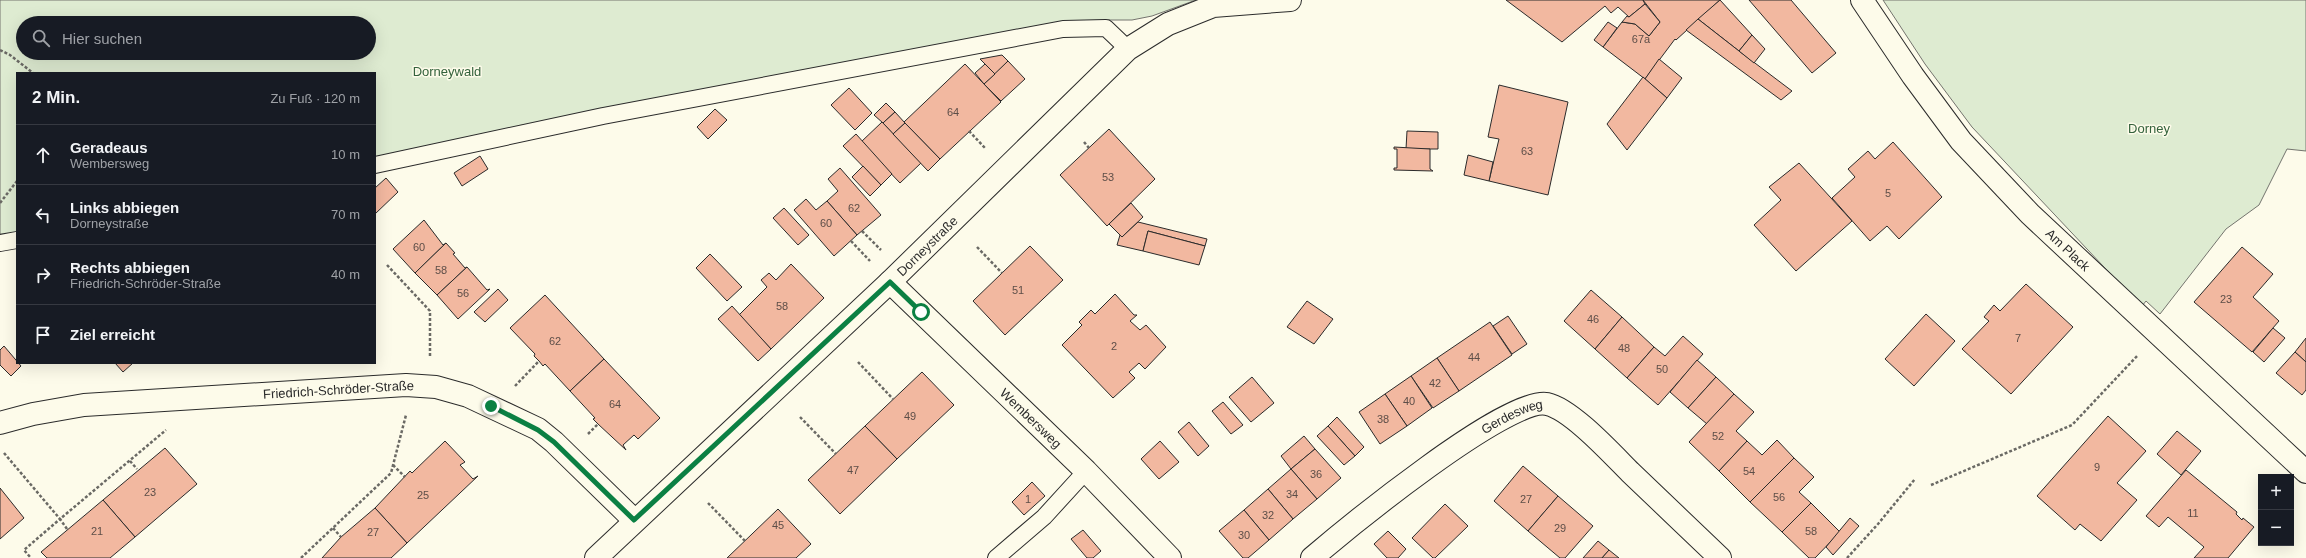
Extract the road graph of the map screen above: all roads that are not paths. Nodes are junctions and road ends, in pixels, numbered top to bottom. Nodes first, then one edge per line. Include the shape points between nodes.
1 (1290, 0) edge
2 (1862, 0) edge
3 (1128, 49) junction
4 (376, 165) edge
5 (16, 240) edge
6 (0, 243) edge
7 (890, 282) junction
8 (0, 423) edge
9 (1086, 471) junction
10 (2306, 472) edge
11 (634, 520) junction
12 (596, 558) edge
13 (996, 558) edge
14 (1170, 558) edge
15 (1312, 558) edge
16 (1720, 558) edge

1 - 3 street, Dorneystraße via 1213,6 1168,24
2 - 10 street, Am Plack via 1961,141 2030,214
3 - 4 lane via 1106,28 1064,29 603,116
3 - 7 street, Dorneystraße
5 - 6 lane
7 - 9 street, Wembersweg
7 - 11 street, Dorneystraße
8 - 11 street, Friedrich-Schröder-Straße via 84,405 406,385 436,387 468,396 538,430 554,442
9 - 13 lane via 1044,517
9 - 14 street, Wembersweg
11 - 12 street, Dorneystraße
15 - 16 street, Gerdesweg via 1361,516 1462,444 1496,422 1521,410 1533,405 1546,404 1562,409 1599,441

